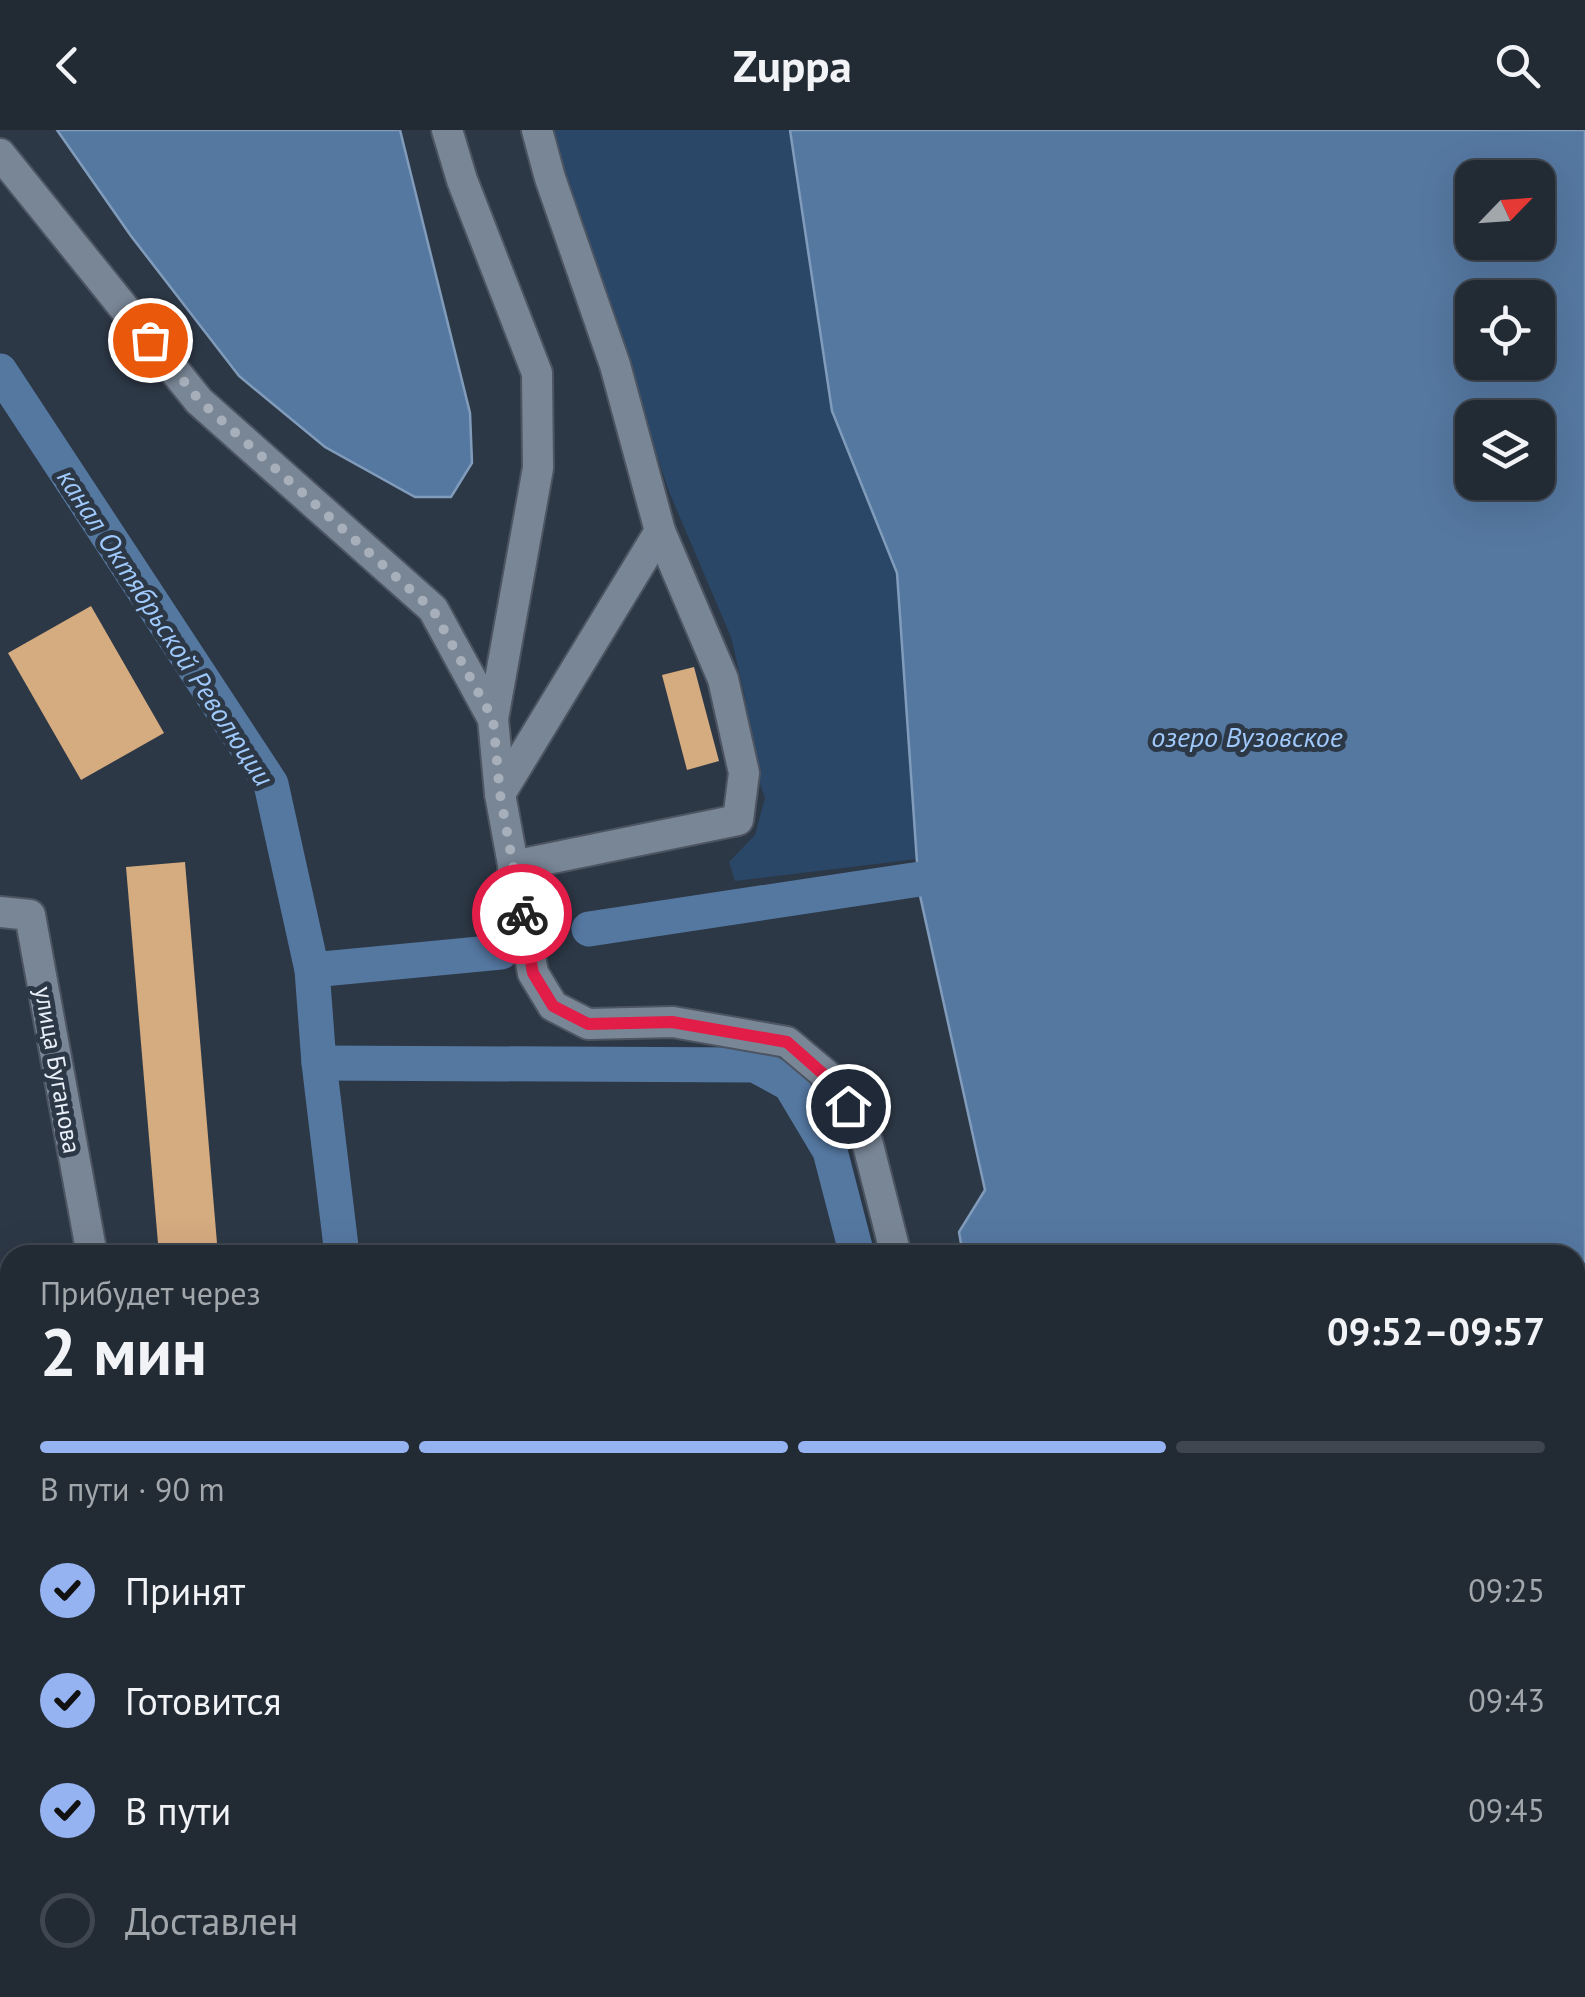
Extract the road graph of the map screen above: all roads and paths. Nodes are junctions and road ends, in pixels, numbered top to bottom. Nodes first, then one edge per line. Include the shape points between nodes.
1 (448, 130) edge
2 (537, 130) edge
3 (0, 154) edge
4 (660, 531) junction
5 (493, 719) junction
6 (500, 794) junction
7 (513, 866) junction
8 (0, 912) edge
9 (90, 1245) edge
10 (893, 1245) edge

1 - 5 street via 537,374 538,468
2 - 4 street via 616,365
3 - 5 street via 200,401 433,610
4 - 6 street
4 - 7 street via 724,679 744,772 738,820
5 - 6 street
6 - 7 street
7 - 10 street via 533,973 553,1006 588,1024 672,1022 787,1042 830,1080 865,1133
8 - 9 street, улица Буганова via 30,915

